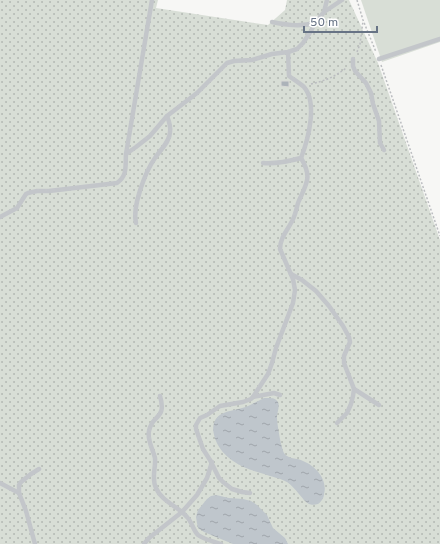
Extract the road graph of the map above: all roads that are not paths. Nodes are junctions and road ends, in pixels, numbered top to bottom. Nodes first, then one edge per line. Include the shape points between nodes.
1 (152, 0) edge
2 (327, 0) edge
3 (342, 0) edge
4 (324, 12) junction
5 (272, 22) dead end
6 (315, 23) junction
7 (440, 39) edge
8 (288, 52) junction
9 (379, 59) road end
10 (353, 60) road end
11 (167, 116) junction
12 (384, 150) dead end
13 (126, 154) junction
14 (302, 158) junction
15 (263, 162) dead end
16 (0, 217) edge
17 (136, 223) dead end
18 (290, 273) junction
19 (354, 389) junction
20 (280, 395) dead end
21 (160, 396) dead end
22 (253, 397) junction
23 (379, 405) dead end
24 (337, 424) dead end
25 (212, 462) junction
26 (38, 469) dead end
27 (0, 483) edge
28 (18, 493) junction
29 (250, 493) dead end
30 (182, 512) junction
31 (36, 544) edge
32 (144, 544) edge
33 (221, 544) edge

1 - 13 lane
2 - 4 lane
3 - 4 lane
4 - 6 lane
5 - 6 lane via 305,25
6 - 8 lane via 303,43 297,49
7 - 9 lane
8 - 11 lane via 227,63 197,93
8 - 14 lane via 289,76 304,87 311,107
10 - 12 lane via 353,66 372,94 380,143
11 - 13 lane via 150,136
11 - 17 lane via 170,124 168,139 145,179 138,200
13 - 16 lane via 125,173 117,183 28,193 16,208
14 - 15 lane via 282,163
14 - 18 lane via 308,181 298,202 295,216 280,245
18 - 19 lane via 316,291 346,332 350,342 344,363
18 - 22 lane via 293,279 293,303 268,374
19 - 23 lane
19 - 24 lane via 349,409
20 - 22 lane via 274,393
21 - 30 lane via 162,411 151,425 148,438 155,458 154,482 161,496
22 - 25 lane via 243,402 220,406 198,419 196,430 202,449
25 - 29 lane via 223,482 232,489
25 - 30 lane via 204,486
26 - 28 lane via 21,482
27 - 28 lane
28 - 31 lane
30 - 32 lane
30 - 33 lane via 197,534

